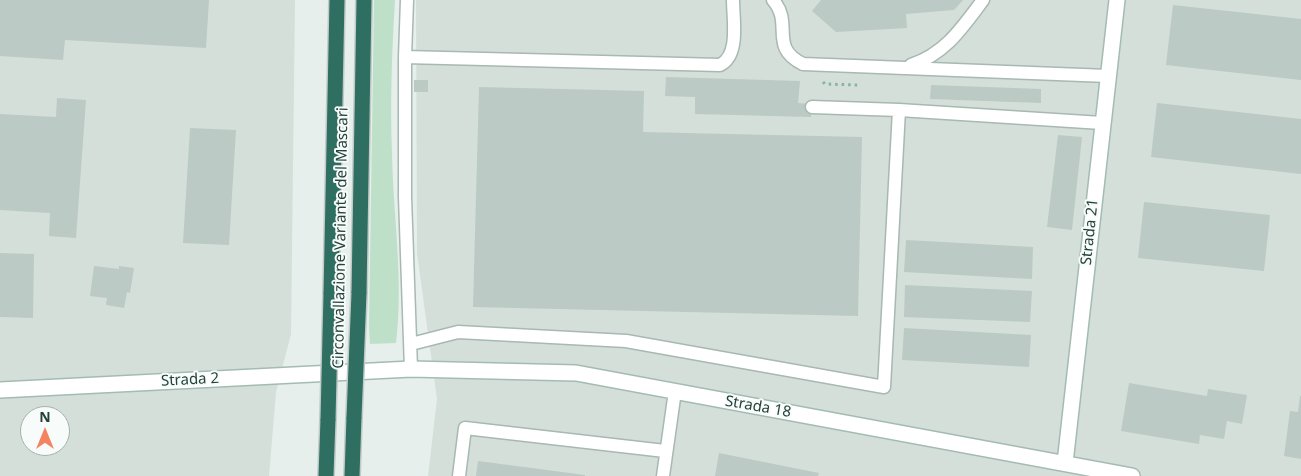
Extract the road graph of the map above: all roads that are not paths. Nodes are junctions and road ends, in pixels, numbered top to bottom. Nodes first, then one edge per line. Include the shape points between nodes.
1 (337, 0) edge
2 (364, 0) edge
3 (407, 0) edge
4 (733, 0) edge
5 (773, 0) edge
6 (983, 0) edge
7 (1117, 0) edge
8 (405, 57) junction
9 (902, 68) junction
10 (1108, 76) junction
11 (812, 107) dead end
12 (899, 110) junction
13 (1102, 123) junction
14 (411, 344) junction
15 (411, 369) junction
16 (380, 371) joint
17 (0, 390) edge
18 (675, 392) junction
19 (665, 451) junction
20 (1065, 463) junction
21 (326, 476) edge
22 (352, 476) edge
23 (459, 476) edge
24 (663, 476) edge
25 (1132, 476) edge

1 - 21 highway, Circonvallazione Variante del Mascari, bridge
2 - 22 highway, Circonvallazione Variante del Mascari, bridge
3 - 8 lane
4 - 8 lane via 733,52 728,61 720,65
5 - 9 lane via 782,20 783,45 792,58 803,64
6 - 9 lane via 946,47 927,60
7 - 10 street, Strada 21
8 - 14 lane via 405,197
9 - 10 lane
10 - 13 street, Strada 21
11 - 12 lane
12 - 13 lane
12 - 14 lane via 884,386 626,342 458,332
13 - 20 street, Strada 21
14 - 15 lane
15 - 16 street, Strada 18
15 - 18 street, Strada 18 via 576,373
16 - 17 street, Strada 2
18 - 19 lane
18 - 20 street, Strada 18
19 - 23 lane via 465,428
19 - 24 lane
20 - 25 street, Strada 18

